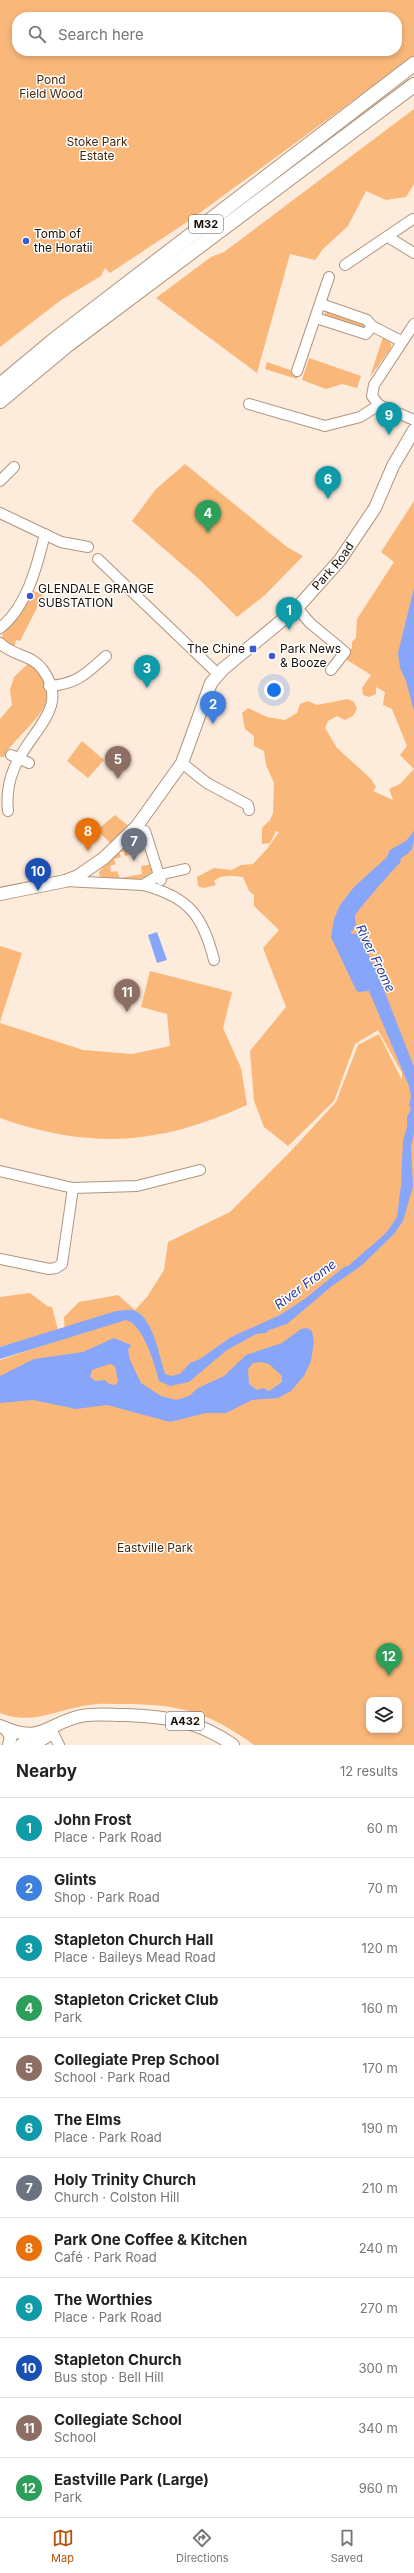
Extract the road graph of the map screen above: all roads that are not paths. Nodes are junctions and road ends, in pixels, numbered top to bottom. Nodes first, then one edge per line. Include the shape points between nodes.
1 (414, 64) edge
2 (414, 86) edge
3 (413, 219) dead end
4 (388, 237) junction
5 (414, 253) edge
6 (345, 265) dead end
7 (324, 282) dead end
8 (321, 304) junction
9 (316, 318) junction
10 (414, 324) edge
11 (372, 326) junction
12 (401, 341) junction
13 (297, 371) dead end
14 (0, 385) edge
15 (0, 401) edge
16 (249, 404) dead end
17 (379, 405) junction
18 (414, 420) edge
19 (414, 430) edge
20 (14, 467) dead end
21 (0, 481) edge
22 (0, 513) edge
23 (45, 534) junction
24 (82, 550) dead end
25 (98, 559) dead end
26 (297, 608) junction
27 (0, 614) edge
28 (9, 621) junction
29 (0, 628) edge
30 (0, 643) edge
31 (106, 656) dead end
32 (331, 670) dead end
33 (218, 674) junction
34 (49, 686) junction
35 (11, 755) junction
36 (29, 763) dead end
37 (182, 764) junction
38 (249, 810) dead end
39 (10, 813) dead end
40 (145, 831) dead end
41 (185, 869) dead end
42 (87, 871) junction
43 (159, 875) junction
44 (65, 881) junction
45 (97, 884) junction
46 (143, 885) junction
47 (164, 891) junction
48 (0, 894) edge
49 (214, 960) dead end
50 (200, 1170) dead end
51 (0, 1171) edge
52 (73, 1188) junction
53 (0, 1259) edge
54 (67, 1721) junction
55 (3, 1727) edge
56 (52, 1728) junction
57 (37, 1733) junction
58 (9, 1745) edge
59 (21, 1745) edge
60 (32, 1745) edge
61 (59, 1745) edge
62 (233, 1745) edge

1 - 14 highway, M32 via 59,336
2 - 15 highway, M32 via 66,346
3 - 4 street
4 - 5 street
4 - 6 street
7 - 8 street
8 - 9 street
8 - 11 street via 367,320
9 - 11 street via 366,334
9 - 13 street via 297,356
10 - 12 street
11 - 12 street
12 - 17 street via 372,390 373,400
16 - 17 street via 261,403 325,426 360,417
17 - 18 street
19 - 26 main road, Park Road via 358,536
20 - 21 street
22 - 23 street
23 - 24 street
23 - 28 street via 29,586
25 - 33 street
26 - 32 street via 310,623 345,652
26 - 33 main road, Park Road
27 - 28 street
28 - 29 street
30 - 34 street via 8,650 26,656 38,664
31 - 34 street via 78,680
33 - 37 main road, Park Road via 208,690
34 - 35 street via 49,703 45,714
35 - 36 street
35 - 39 street via 2,781 3,794
37 - 38 street via 207,782 248,805
37 - 42 main road, Park Road via 137,826
40 - 43 street
41 - 43 street
42 - 44 main road, Park Road
42 - 45 street
43 - 46 street
43 - 47 street
44 - 45 street
44 - 48 main road, Park Road
45 - 46 street
46 - 47 street
47 - 49 street via 182,902 203,924
50 - 52 street via 137,1186
51 - 52 street
52 - 53 street via 65,1254 59,1266 44,1269
54 - 56 main road, A432
54 - 57 main road, A432 via 47,1732
54 - 62 main road, A432 via 80,1716 104,1714 177,1718 200,1726
55 - 56 main road
55 - 57 main road via 16,1733
55 - 58 main road via 11,1736
56 - 57 main road, A432
56 - 60 main road, A432
56 - 61 street
57 - 59 main road, A432

